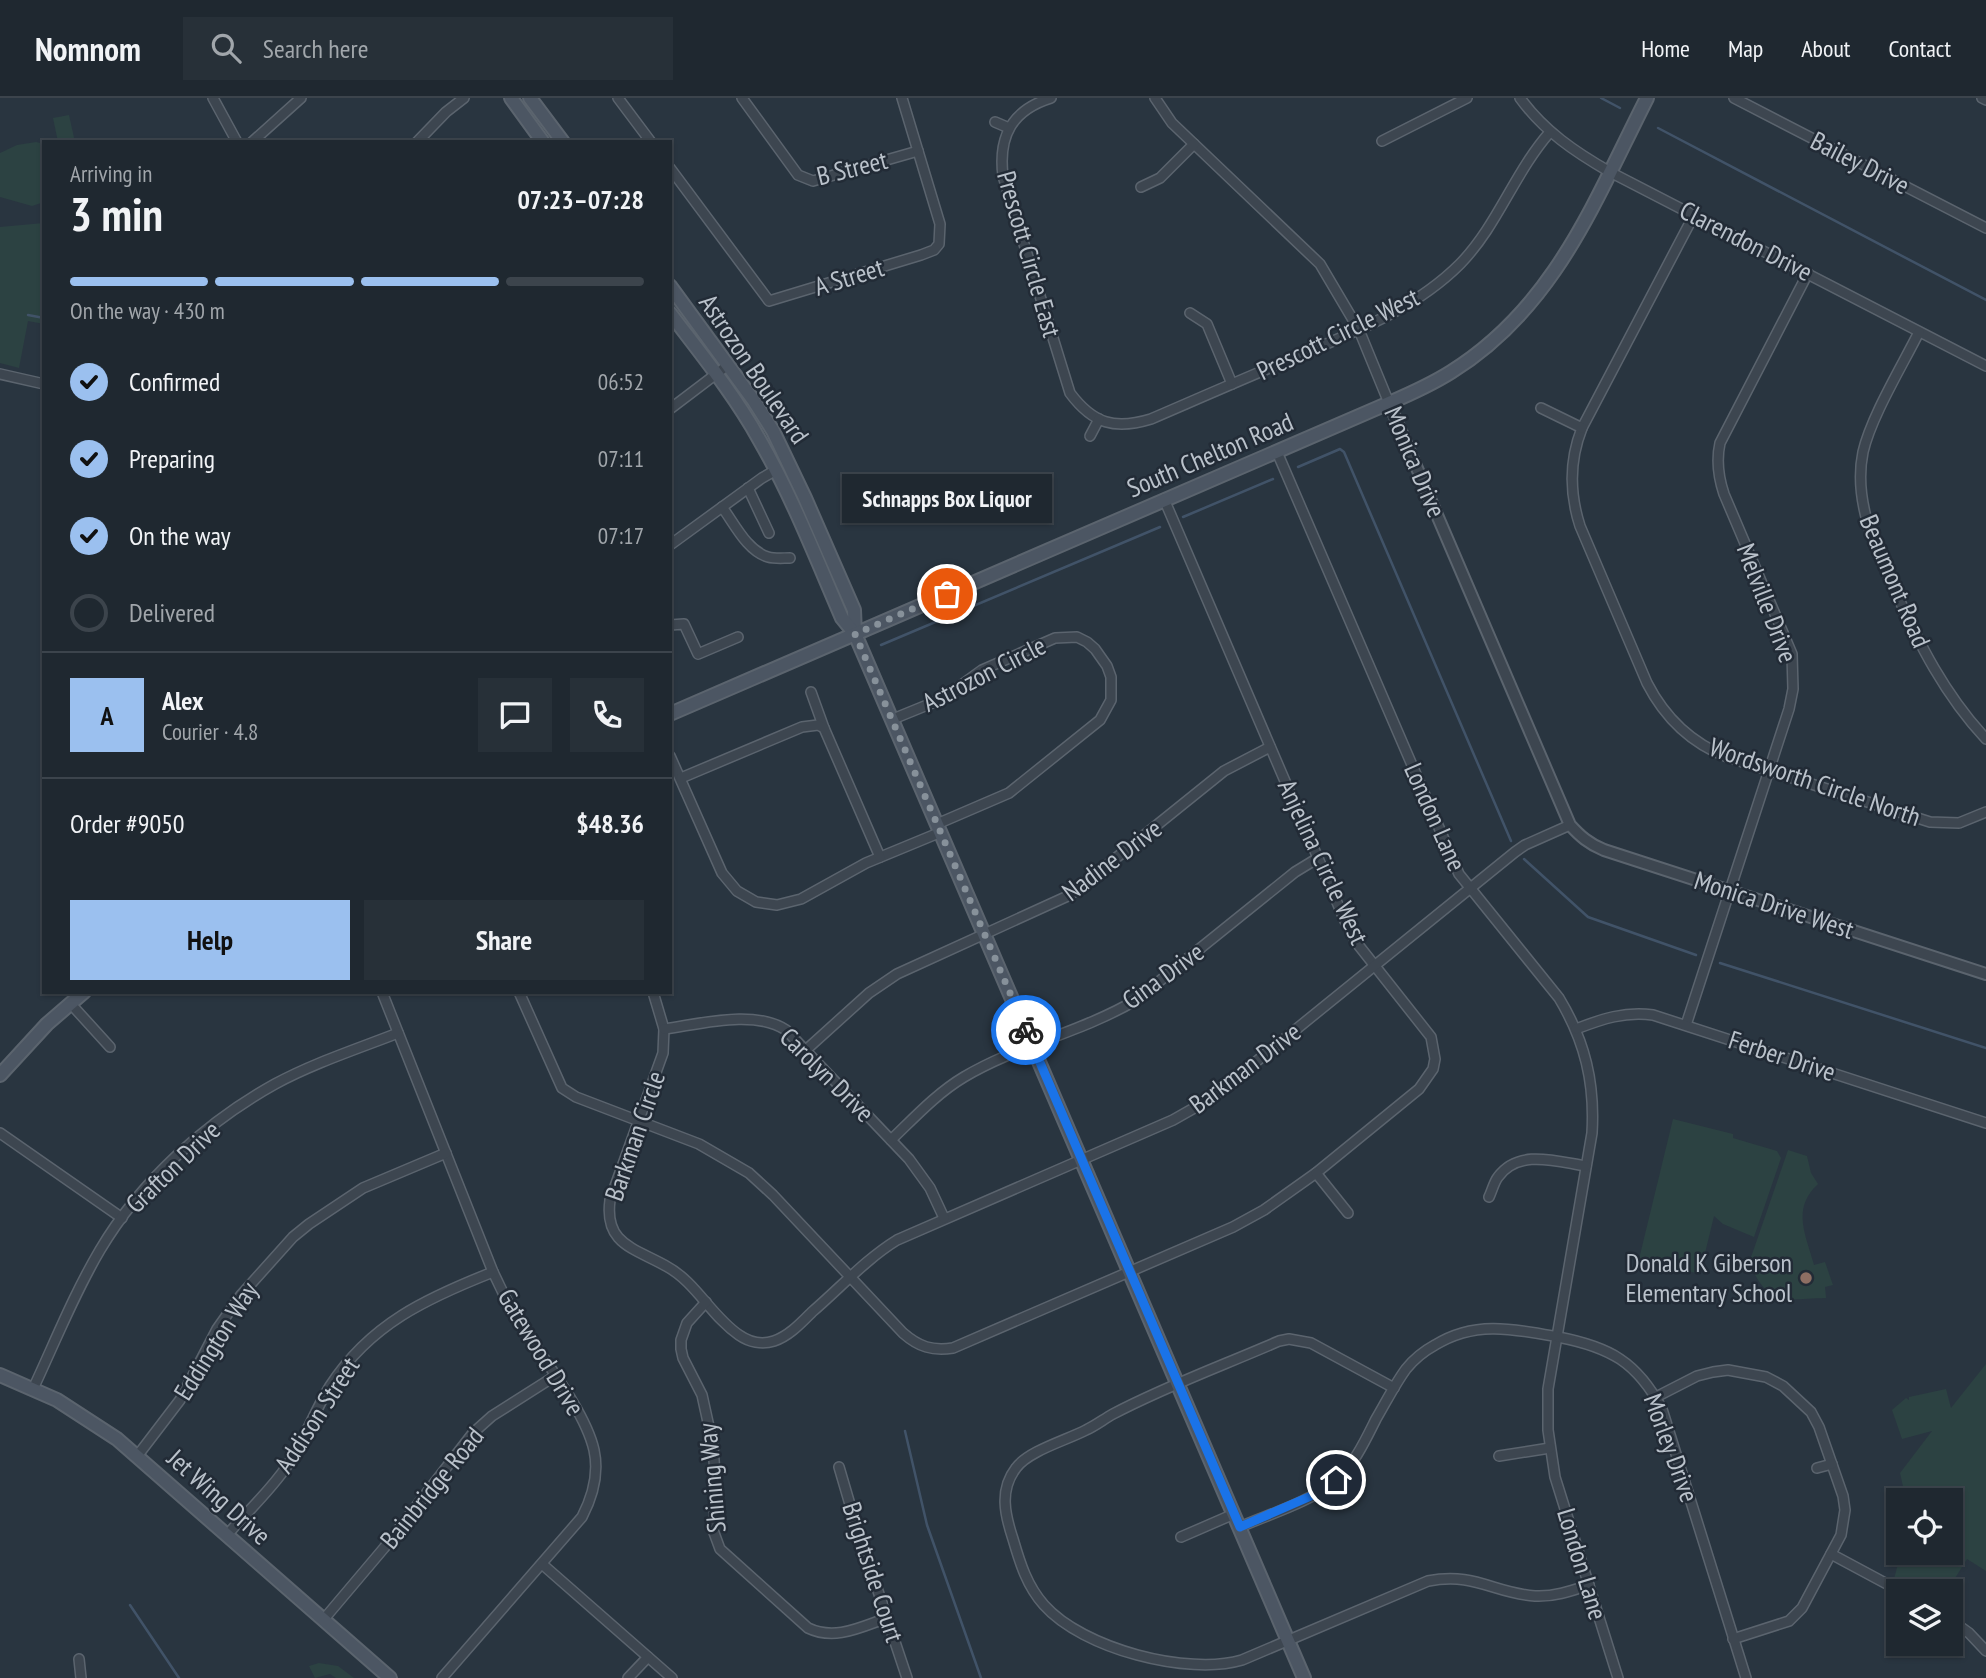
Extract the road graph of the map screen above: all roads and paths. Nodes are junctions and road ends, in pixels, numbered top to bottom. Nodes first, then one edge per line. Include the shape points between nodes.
1 (213, 98) edge
2 (301, 98) edge
3 (464, 98) edge
4 (511, 98) edge
5 (530, 98) edge
6 (618, 98) edge
7 (742, 98) edge
8 (902, 98) edge
9 (1051, 98) edge
10 (1155, 98) edge
11 (1467, 98) edge
12 (1520, 98) edge
13 (1647, 98) edge
14 (1734, 98) edge
15 (995, 122) dead end
16 (1009, 128) junction
17 (1550, 132) junction
18 (236, 140) edge
19 (255, 140) edge
20 (419, 140) edge
21 (542, 140) edge
22 (562, 140) edge
23 (650, 140) edge
24 (1382, 141) dead end
25 (1194, 144) junction
26 (918, 151) junction
27 (672, 171) edge
28 (1609, 172) junction
29 (1142, 187) dead end
30 (1694, 215) junction
31 (1986, 229) edge
32 (1808, 273) junction
33 (672, 289) edge
34 (1190, 313) dead end
35 (672, 316) edge
36 (1359, 330) junction
37 (1919, 332) junction
38 (728, 365) junction
39 (1986, 366) edge
40 (0, 374) edge
41 (716, 374) junction
42 (42, 384) edge
43 (1232, 384) junction
44 (1389, 403) junction
45 (672, 407) edge
46 (1541, 408) dead end
47 (1099, 419) junction
48 (1582, 428) junction
49 (1090, 436) dead end
50 (1277, 452) junction
51 (776, 470) junction
52 (748, 488) junction
53 (1164, 499) junction
54 (722, 507) junction
55 (769, 533) dead end
56 (672, 544) edge
57 (790, 558) dead end
58 (672, 625) edge
59 (855, 634) junction
60 (738, 637) dead end
61 (811, 692) dead end
62 (672, 713) edge
63 (893, 719) junction
64 (824, 728) junction
65 (1986, 739) edge
66 (1270, 747) junction
67 (672, 760) edge
68 (1767, 771) junction
69 (681, 778) junction
70 (1986, 812) edge
71 (1570, 825) junction
72 (939, 828) junction
73 (880, 857) junction
74 (1318, 858) junction
75 (1469, 889) junction
76 (1730, 891) junction
77 (984, 933) junction
78 (1376, 966) junction
79 (1986, 974) edge
80 (81, 994) edge
81 (383, 994) edge
82 (520, 994) edge
83 (654, 994) edge
84 (70, 1003) junction
85 (1686, 1025) junction
86 (664, 1028) junction
87 (1576, 1029) junction
88 (398, 1033) junction
89 (1032, 1046) junction
90 (110, 1047) dead end
91 (807, 1049) junction
92 (0, 1075) edge
93 (640, 1122) junction
94 (1986, 1124) edge
95 (0, 1133) edge
96 (891, 1140) junction
97 (446, 1153) junction
98 (1082, 1159) junction
99 (1586, 1167) junction
100 (1316, 1173) junction
101 (1489, 1197) dead end
102 (1348, 1213) dead end
103 (122, 1218) junction
104 (944, 1218) junction
105 (1130, 1271) junction
106 (493, 1272) junction
107 (852, 1278) junction
108 (706, 1302) junction
109 (1556, 1337) junction
110 (0, 1375) edge
111 (555, 1376) junction
112 (1178, 1385) junction
113 (1394, 1388) junction
114 (33, 1389) junction
115 (1656, 1397) junction
116 (1550, 1448) junction
117 (138, 1455) junction
118 (1499, 1456) dead end
119 (1832, 1464) junction
120 (839, 1467) dead end
121 (1817, 1468) dead end
122 (1234, 1514) junction
123 (1240, 1527) junction
124 (227, 1535) junction
125 (1181, 1537) dead end
126 (1831, 1554) junction
127 (542, 1564) junction
128 (1886, 1583) edge
129 (1589, 1585) junction
130 (887, 1618) junction
131 (324, 1619) junction
132 (1963, 1629) edge
133 (1288, 1639) junction
134 (1733, 1639) junction
135 (1986, 1651) edge
136 (648, 1657) junction
137 (79, 1659) dead end
138 (81, 1678) edge
139 (390, 1678) edge
140 (442, 1678) edge
141 (628, 1678) edge
142 (672, 1678) edge
143 (907, 1678) edge
144 (1304, 1678) edge
145 (1618, 1678) edge
146 (1746, 1678) edge

1 - 18 street
2 - 19 street
3 - 20 street
4 - 21 main road
5 - 22 main road
6 - 23 street
7 - 26 street, B Street via 808,183
8 - 26 street, A Street
9 - 16 street via 1028,108
10 - 25 street, Monica Drive
11 - 24 street
12 - 17 street, Clarendon Drive
13 - 28 main road, South Chelton Road
14 - 31 street, Bailey Drive
15 - 16 street
16 - 47 street, Prescott Circle East via 1001,161 1003,176 1067,385 1081,408
17 - 28 street, Clarendon Drive
17 - 36 street, Prescott Circle West via 1525,163 1491,226 1460,264 1419,298
25 - 29 street via 1160,178
25 - 36 street, Monica Drive via 1320,264
26 - 27 street, A Street via 940,224 941,237 934,250 769,302
28 - 30 street, Clarendon Drive
28 - 44 main road, South Chelton Road via 1570,249 1520,317 1453,371
30 - 32 street, Clarendon Drive
30 - 48 street, Wordsworth Circle North
32 - 37 street, Clarendon Drive
32 - 68 street, Melville Drive via 1720,443 1717,457 1724,494 1792,654 1791,699
33 - 38 main road, Astrozon Boulevard
34 - 43 street via 1207,324
35 - 41 main road, Astrozon Boulevard
36 - 43 street, Prescott Circle West
36 - 44 street, Monica Drive
37 - 39 street, Clarendon Drive
37 - 65 street, Beaumont Road via 1868,434 1861,472 1863,508 1915,637 1958,707
38 - 41 street
38 - 59 main road, Astrozon Boulevard via 790,464 854,610
40 - 42 street
41 - 45 street
41 - 51 main road, Astrozon Boulevard
43 - 47 street, Prescott Circle West via 1139,423 1119,425
44 - 50 main road, South Chelton Road
44 - 71 street, Monica Drive
46 - 48 street
47 - 49 street
48 - 68 street, Wordsworth Circle North via 1571,474 1574,507 1656,701 1680,729 1710,750
50 - 53 main road, South Chelton Road
50 - 75 street, London Lane via 1453,863
51 - 52 street
51 - 59 main road, Astrozon Boulevard via 842,618
52 - 54 street
52 - 55 street
53 - 59 main road, South Chelton Road
53 - 66 street, Anjelina Circle West
54 - 56 street
54 - 57 street via 762,554
58 - 60 street via 684,624 698,654
59 - 62 main road, South Chelton Road
59 - 63 main road, Astrozon Boulevard
61 - 64 street
63 - 72 main road, Astrozon Boulevard
63 - 72 street, Astrozon Circle via 942,699 982,670 1055,638 1087,642 1107,666 1111,700 1100,719 1009,793
64 - 69 street via 802,727
64 - 73 street
66 - 74 street, Anjelina Circle West
66 - 77 street, Nadine Drive via 1224,771 1070,895
67 - 69 street, Astrozon Circle
68 - 70 street, Wordsworth Circle North via 1930,822 1959,823
68 - 76 street, Melville Drive
69 - 73 street, Astrozon Circle via 722,873 737,891 755,902 788,904
71 - 75 street, Barkman Drive via 1525,845
71 - 76 street, Monica Drive West via 1594,845
72 - 73 street, Astrozon Circle
72 - 77 main road, Astrozon Boulevard
74 - 78 street, Anjelina Circle West via 1350,931
74 - 89 street, Gina Drive via 1136,1000
75 - 78 street, Barkman Drive
75 - 87 street, London Lane via 1548,983
76 - 79 street, Monica Drive West
76 - 85 street, Melville Drive
77 - 89 main road, Astrozon Boulevard
77 - 91 street, Nadine Drive via 881,984
78 - 98 street, Barkman Drive via 1210,1099
78 - 100 street, Anjelina Circle West via 1431,1037 1433,1069 1419,1089
80 - 84 main road
81 - 88 street, Gatewood Drive
82 - 93 street, Anjelina Circle West via 562,1088
83 - 86 street, Barkman Circle
84 - 90 street
84 - 92 main road
85 - 87 street, Ferber Drive via 1640,1013 1604,1018
85 - 94 street, Ferber Drive
86 - 91 street, Carolyn Drive via 756,1019 777,1024
86 - 93 street, Barkman Circle via 661,1063
87 - 99 street, London Lane via 1593,1089
88 - 97 street, Gatewood Drive
88 - 103 street, Grafton Drive via 294,1075 237,1107 169,1164
89 - 96 street, Gina Drive via 952,1085
89 - 98 main road, Astrozon Boulevard
91 - 96 street, Carolyn Drive
93 - 107 street, Anjelina Circle West via 699,1144 748,1172
93 - 108 street, Barkman Circle via 610,1200 612,1229 622,1243 674,1271
95 - 103 street
96 - 104 street, Carolyn Drive via 923,1178
97 - 106 street, Gatewood Drive
97 - 117 street, Eddington Way via 363,1188 293,1237 234,1303 180,1400
98 - 104 street, Barkman Drive
98 - 105 main road, Astrozon Boulevard
99 - 101 street via 1525,1159 1499,1176
99 - 109 street, London Lane
100 - 102 street
100 - 105 street, Anjelina Circle West via 1233,1227
103 - 114 street, Grafton Drive via 88,1270
104 - 107 street, Barkman Drive via 887,1246
105 - 107 street, Anjelina Circle West via 942,1350 912,1341
105 - 112 main road, Astrozon Boulevard
106 - 111 street, Gatewood Drive
106 - 124 street, Addison Street via 418,1304 364,1345 331,1386 285,1469
107 - 108 street, Barkman Circle via 772,1342 744,1339
108 - 130 street, Shining Way via 687,1323 681,1349 702,1395 712,1445 713,1530 720,1549 816,1632 844,1633
109 - 113 street, Morley Drive via 1497,1327 1468,1330 1417,1357
109 - 115 street, Morley Drive via 1609,1352 1635,1369
109 - 116 street, London Lane via 1548,1389
110 - 114 main road, Jet Wing Drive
111 - 127 street, Gatewood Drive via 590,1435 595,1478 582,1517
111 - 131 street, Bainbridge Road via 473,1433
112 - 113 street via 1289,1339 1311,1343
112 - 122 main road, Astrozon Boulevard
112 - 133 street via 1016,1467 1006,1488 1004,1511 1025,1576 1046,1607 1064,1623 1134,1654 1209,1665 1242,1660
113 - 123 street, Morley Drive via 1355,1457 1336,1480
114 - 117 main road, Jet Wing Drive via 96,1423
115 - 119 street via 1713,1372 1766,1377 1791,1392 1811,1412
115 - 134 street, Morley Drive
116 - 118 street
116 - 129 street, London Lane
117 - 124 main road, Jet Wing Drive
119 - 121 street
119 - 126 street via 1845,1510 1841,1535
120 - 130 street, Brightside Court
122 - 123 main road, Astrozon Boulevard
122 - 125 street
123 - 133 main road, Astrozon Boulevard
124 - 131 main road, Jet Wing Drive
126 - 128 street
126 - 134 street via 1802,1608 1789,1621
127 - 136 street
127 - 140 street, Gatewood Drive
129 - 133 street via 1562,1594 1533,1595 1471,1579 1443,1578 1413,1586
129 - 145 street, London Lane
130 - 143 street, Brightside Court
131 - 139 main road, Jet Wing Drive
132 - 135 street
133 - 144 main road, Astrozon Boulevard
134 - 146 street, Morley Drive
136 - 141 street
136 - 142 street
137 - 138 street

